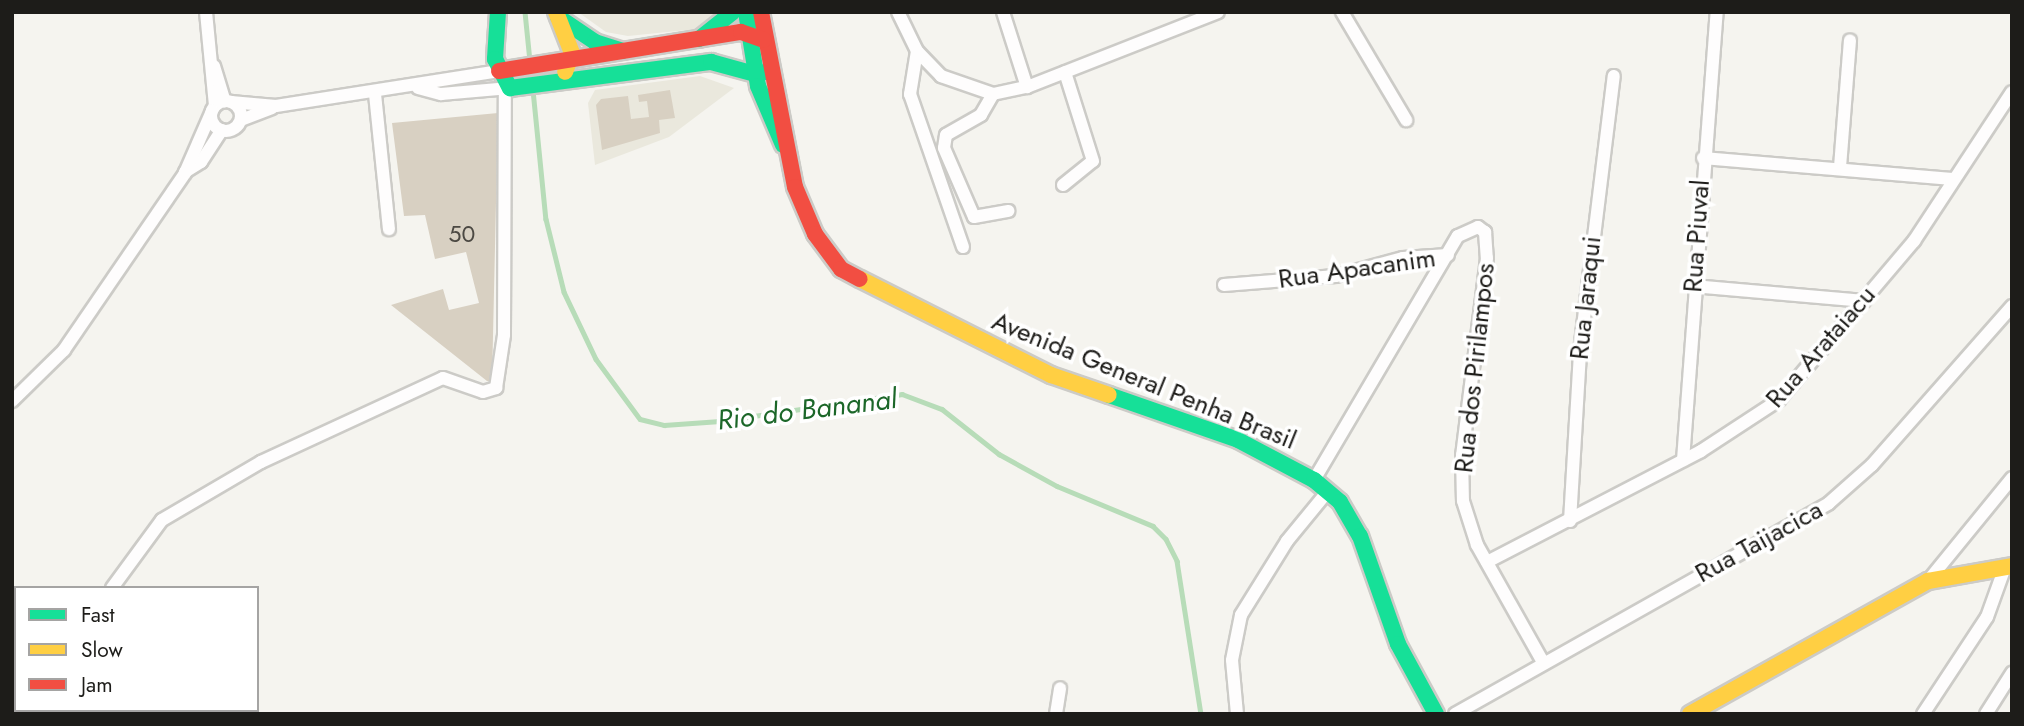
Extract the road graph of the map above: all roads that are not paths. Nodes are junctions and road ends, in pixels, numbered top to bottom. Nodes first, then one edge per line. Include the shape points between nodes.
1 (206, 12) edge
2 (498, 12) edge
3 (733, 12) edge
4 (746, 12) edge
5 (761, 12) edge
6 (898, 12) edge
7 (1003, 12) edge
8 (1218, 12) edge
9 (1717, 12) edge
10 (1343, 13) edge
11 (557, 15) edge
12 (748, 34) junction
13 (764, 40) junction
14 (1850, 40) dead end
15 (694, 43) junction
16 (917, 51) junction
17 (636, 52) junction
18 (569, 64) junction
19 (693, 65) junction
20 (506, 71) junction
21 (1065, 72) junction
22 (763, 73) junction
23 (1614, 76) dead end
24 (546, 83) junction
25 (1027, 87) junction
26 (418, 88) junction
27 (509, 88) junction
28 (2012, 92) edge
29 (375, 94) junction
30 (993, 94) junction
31 (762, 97) junction
32 (221, 105) junction
33 (276, 106) junction
34 (241, 120) junction
35 (1406, 120) dead end
36 (222, 130) junction
37 (783, 145) junction
38 (1703, 158) junction
39 (1840, 167) junction
40 (185, 173) junction
41 (1952, 179) junction
42 (1063, 185) dead end
43 (1008, 211) dead end
44 (389, 229) dead end
45 (963, 247) dead end
46 (1448, 255) junction
47 (1224, 285) dead end
48 (1693, 286) junction
49 (1864, 301) junction
50 (2012, 306) edge
51 (12, 401) edge
52 (1683, 460) junction
53 (2012, 478) edge
54 (1314, 480) junction
55 (1328, 491) junction
56 (1570, 521) junction
57 (1487, 562) junction
58 (2008, 567) edge
59 (1928, 581) junction
60 (113, 586) edge
61 (1544, 662) junction
62 (2012, 673) edge
63 (1060, 688) dead end
64 (1056, 714) edge
65 (1237, 714) edge
66 (1436, 714) edge
67 (1455, 714) edge
68 (1690, 714) edge
69 (1923, 714) edge
70 (1986, 714) edge

1 - 32 street
2 - 20 main road
3 - 15 main road
4 - 12 main road, Avenida General Penha Brasil
5 - 13 main road, Avenida General Penha Brasil
6 - 16 street
7 - 25 street
8 - 21 street
9 - 38 street, Rua Piuval
10 - 35 street
11 - 17 main road via 596,43
11 - 18 main road via 572,53
12 - 13 main road
12 - 15 main road
12 - 22 main road, Avenida General Penha Brasil
13 - 22 main road, Avenida General Penha Brasil
14 - 39 street
15 - 17 main road
16 - 30 street via 954,84
16 - 45 street via 910,94
17 - 18 main road
18 - 20 main road
18 - 24 main road
19 - 22 main road via 711,62
19 - 24 main road
19 - 31 main road via 736,79
20 - 26 street
20 - 27 main road
21 - 25 street
21 - 42 street via 1093,161
22 - 31 main road, Avenida General Penha Brasil
22 - 37 main road, Avenida General Penha Brasil
23 - 56 street, Rua Jaraqui via 1580,351
24 - 27 main road
25 - 30 street
26 - 27 street via 441,94
26 - 29 street
27 - 60 street via 504,335 496,388 483,392 443,378 261,462 162,520
28 - 41 street, Rua Arataiacu
29 - 33 street
29 - 44 street
30 - 43 street via 981,115 946,135 944,148 974,217
31 - 37 main road, Avenida General Penha Brasil
32 - 33 street
32 - 34 street
32 - 36 street via 212,121
32 - 40 street
33 - 34 street
34 - 36 street via 235,128
36 - 40 street via 201,162
37 - 54 main road, Avenida General Penha Brasil via 806,216 841,269 1051,375 1228,436
38 - 39 street
38 - 48 street, Rua Piuval
39 - 41 street
40 - 51 street via 64,350
41 - 49 street, Rua Arataiacu via 1914,241
46 - 47 street, Rua Apacanim via 1403,258 1336,276
46 - 54 street
46 - 57 street, Rua dos Pirilampos via 1458,236 1478,227 1488,241 1462,484 1466,516
48 - 49 street
48 - 52 street, Rua Piuval
49 - 52 street, Rua Arataiacu via 1779,400
50 - 61 street, Rua Taijacica via 1872,465 1829,503
52 - 56 street, Rua Arataiacu
53 - 59 street
54 - 55 main road, Avenida General Penha Brasil
55 - 65 street via 1287,541 1241,615 1232,660
55 - 66 main road, Avenida General Penha Brasil via 1360,536 1398,643
56 - 57 street, Rua Arataiacu
57 - 61 street, Rua dos Pirilampos
58 - 59 main road
58 - 69 street via 1987,617
59 - 68 main road
61 - 67 street, Rua Taijacica
62 - 70 street
63 - 64 street

